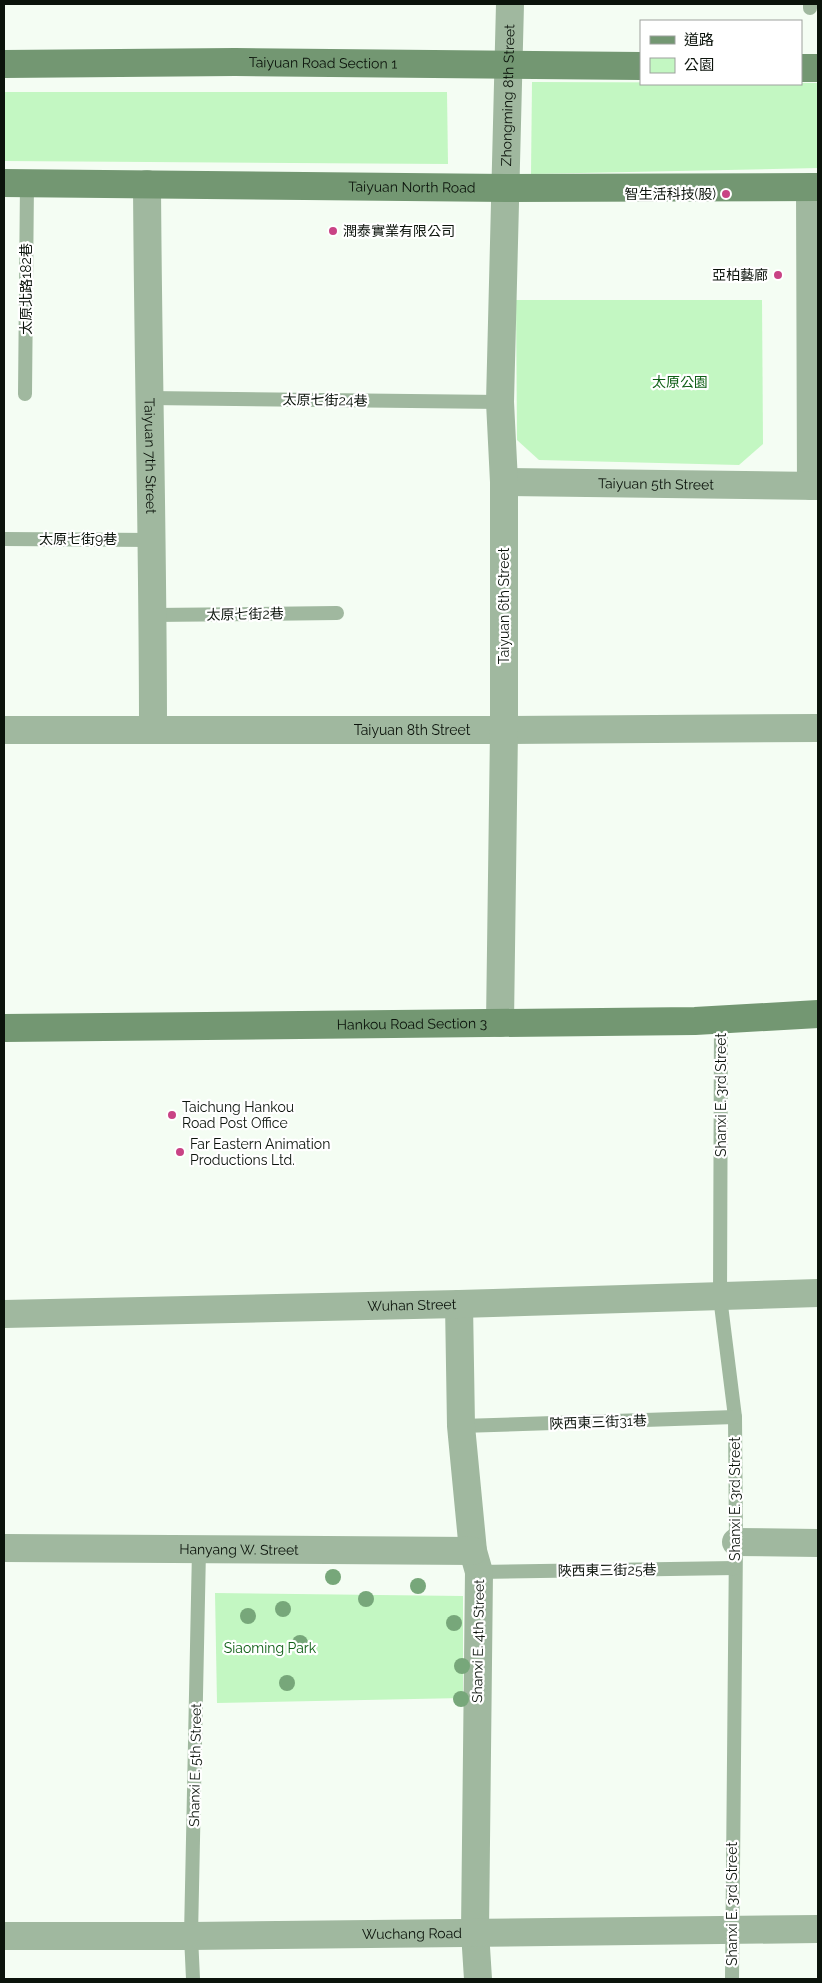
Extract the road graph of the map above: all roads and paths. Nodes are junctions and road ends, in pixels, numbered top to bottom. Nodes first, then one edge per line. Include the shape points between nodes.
1 (510, 4) edge
2 (4, 64) edge
3 (509, 64) junction
4 (640, 66) edge
5 (802, 68) edge
6 (818, 68) edge
7 (15, 183) edge
8 (147, 184) junction
9 (814, 187) edge
10 (506, 188) junction
11 (25, 394) dead end
12 (149, 398) junction
13 (500, 402) junction
14 (504, 482) junction
15 (814, 486) edge
16 (4, 539) edge
17 (152, 540) junction
18 (337, 613) dead end
19 (153, 615) junction
20 (818, 728) edge
21 (153, 729) junction
22 (4, 730) edge
23 (504, 730) junction
24 (818, 1014) edge
25 (721, 1020) junction
26 (500, 1023) junction
27 (4, 1028) edge
28 (818, 1293) edge
29 (720, 1296) junction
30 (459, 1304) junction
31 (4, 1314) edge
32 (735, 1417) junction
33 (461, 1426) junction
34 (736, 1542) junction
35 (818, 1543) edge
36 (4, 1548) edge
37 (200, 1550) junction
38 (476, 1561) junction
39 (736, 1568) junction
40 (818, 1929) edge
41 (731, 1930) junction
42 (475, 1932) junction
43 (4, 1936) edge
44 (191, 1936) junction
45 (193, 1979) edge
46 (478, 1979) edge
47 (732, 1979) edge

1 - 3 street, Zhongming 8th Street
2 - 3 street, Taiyuan Road Section 1
3 - 4 street, Taiyuan Road Section 1
3 - 10 street, Zhongming 8th Street
5 - 6 street
7 - 8 street, Taiyuan North Road
7 - 11 lane, 太原北路182巷
8 - 10 street, Taiyuan North Road
8 - 12 street, Taiyuan 7th Street
9 - 10 street, Taiyuan North Road
9 - 15 street, Taiyuan 5th Street
10 - 13 street, Taiyuan 6th Street
12 - 13 lane, 太原七街24巷
12 - 17 street, Taiyuan 7th Street
13 - 14 street, Taiyuan 6th Street
14 - 15 street, Taiyuan 5th Street
14 - 23 street, Taiyuan 6th Street
16 - 17 lane, 太原七街9巷
17 - 19 street, Taiyuan 7th Street
18 - 19 lane, 太原七街2巷
19 - 21 street, Taiyuan 7th Street
20 - 23 street, Taiyuan 8th Street
21 - 22 street, Taiyuan 8th Street
21 - 23 street, Taiyuan 8th Street
23 - 26 street, Taiyuan 6th Street
24 - 25 street, Hankou Road Section 3
25 - 26 street, Hankou Road Section 3
25 - 29 lane, Shanxi E. 3rd Street
26 - 27 street, Hankou Road Section 3
28 - 29 street, Wuhan Street
29 - 30 street, Wuhan Street
29 - 32 lane, Shanxi E. 3rd Street
30 - 31 street, Wuhan Street
30 - 33 street, Shanxi E. 4th Street
32 - 33 lane, 陜西東三街31巷
32 - 34 lane, Shanxi E. 3rd Street
33 - 38 street, Shanxi E. 4th Street
34 - 35 street
34 - 39 lane, Shanxi E. 3rd Street
36 - 37 street, Hanyang W. Street
37 - 38 street, Hanyang W. Street
37 - 44 lane, Shanxi E. 5th Street
38 - 39 lane, 陜西東三街25巷
38 - 42 street, Shanxi E. 4th Street
39 - 41 lane, Shanxi E. 3rd Street
40 - 41 street, Wuchang Road
41 - 42 street, Wuchang Road
41 - 47 lane, Shanxi E. 3rd Street
42 - 44 street, Wuchang Road
42 - 46 street, Shanxi E. 4th Street
43 - 44 street, Wuchang Road
44 - 45 lane, Shanxi E. 5th Street

